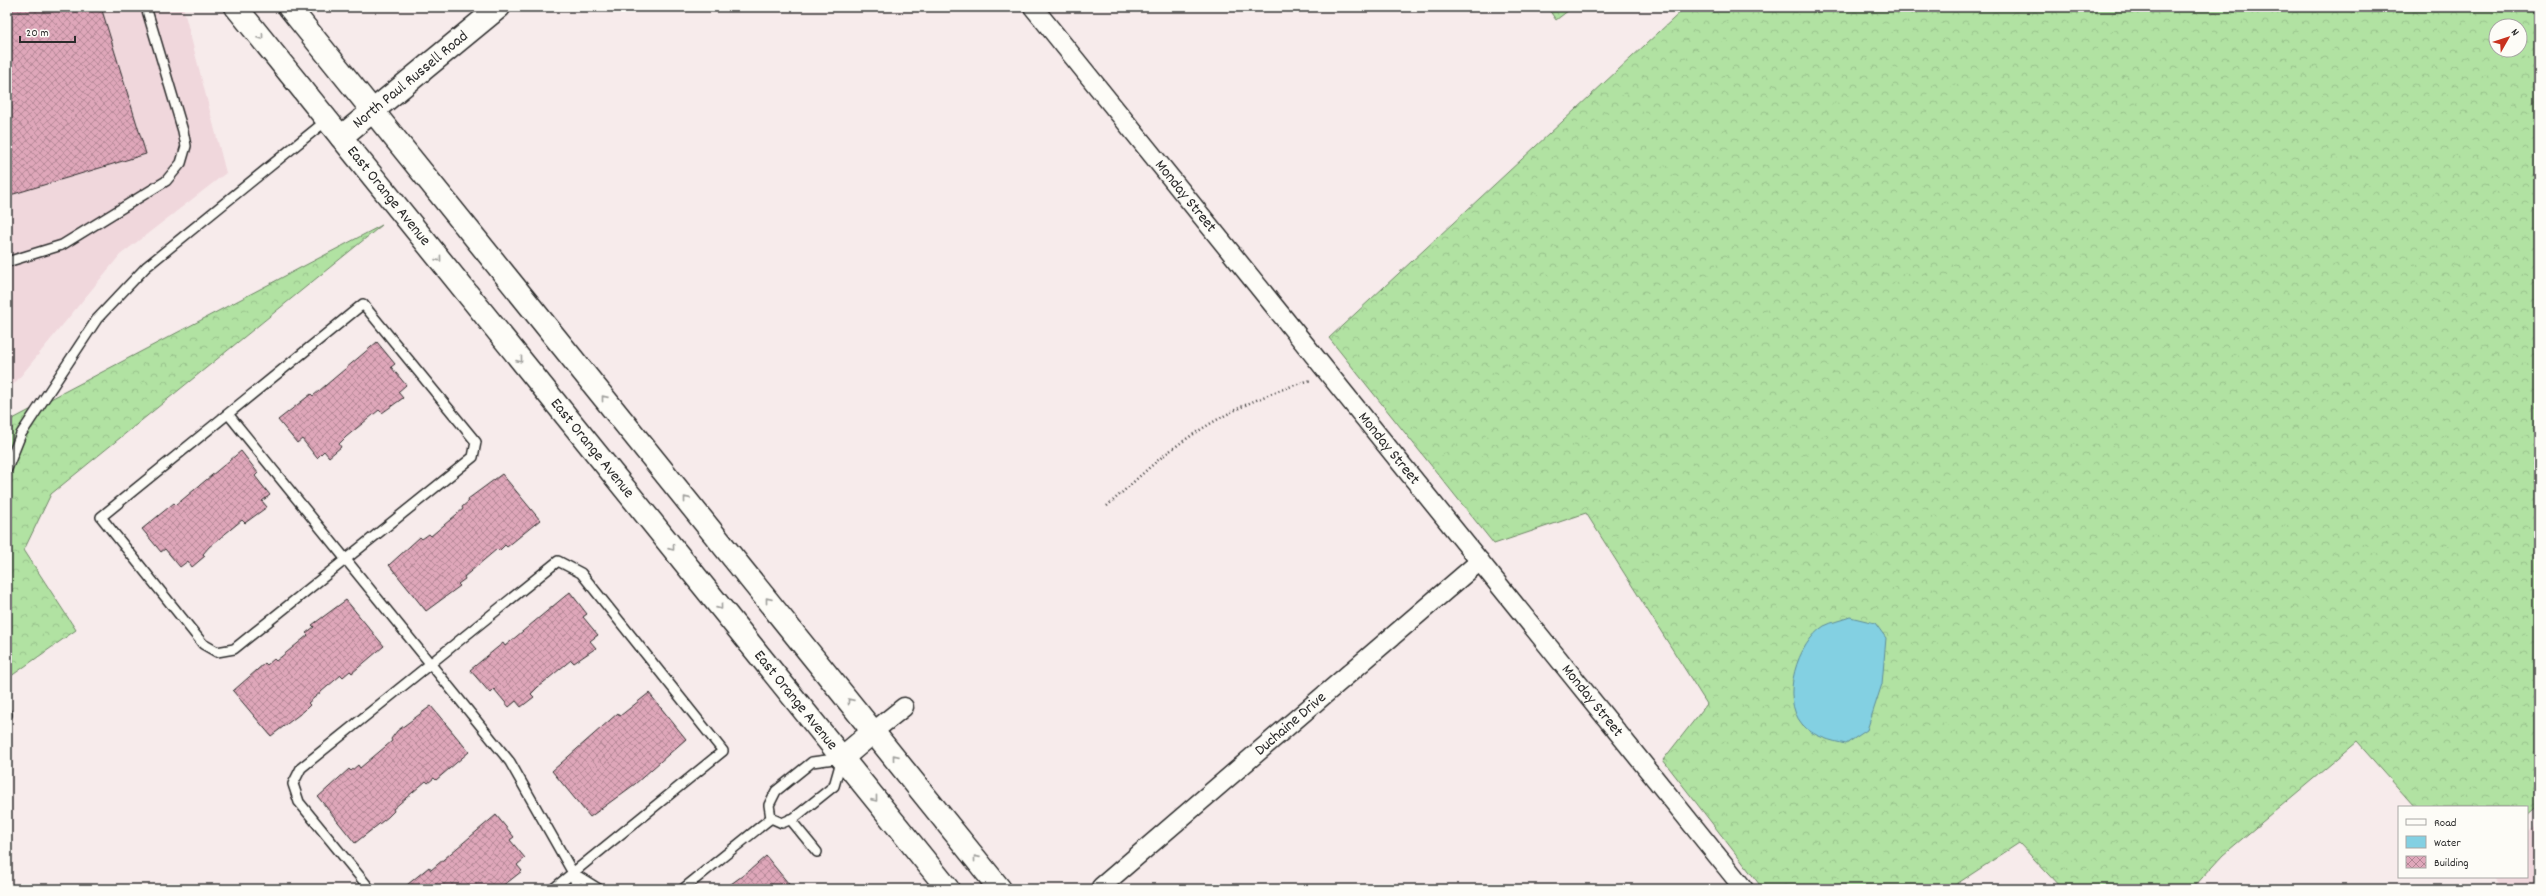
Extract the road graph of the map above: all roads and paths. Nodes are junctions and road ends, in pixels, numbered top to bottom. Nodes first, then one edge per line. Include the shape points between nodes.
1 (146, 7) edge
2 (236, 7) edge
3 (289, 7) edge
4 (499, 7) edge
5 (1033, 7) edge
6 (372, 111) junction
7 (327, 120) junction
8 (341, 137) junction
9 (7, 262) edge
10 (1329, 374) junction
11 (228, 414) junction
12 (7, 469) edge
13 (1107, 506) dead end
14 (345, 560) junction
15 (1480, 562) junction
16 (431, 665) junction
17 (904, 707) dead end
18 (874, 731) junction
19 (842, 758) junction
20 (771, 818) junction
21 (790, 819) junction
22 (817, 852) dead end
23 (573, 873) junction
24 (1101, 887) dead end
25 (370, 889) edge
26 (552, 889) edge
27 (577, 889) edge
28 (599, 889) edge
29 (683, 889) edge
30 (948, 889) edge
31 (1000, 889) edge
32 (1744, 889) edge

1 - 9 lane via 183,131 186,146 181,163 166,181 62,245
2 -> 7 street, East Orange Avenue
3 - 6 street
4 - 6 street, North Paul Russell Road
5 - 10 street, Monday Street
6 - 8 street, North Paul Russell Road
18 -> 6 street
7 - 8 street, East Orange Avenue
7 - 12 lane via 146,267 97,319 21,434
8 -> 19 street, East Orange Avenue
10 - 13 path via 1281,389 1188,438
10 - 15 street, Monday Street
11 - 14 lane
11 - 14 lane via 101,516 179,615 203,644 216,652 234,649
11 - 14 lane via 363,304 476,442 473,457
14 - 16 lane
15 - 24 street, Duchaine Drive
15 - 32 street, Monday Street
16 - 23 lane via 510,762
16 - 23 lane via 558,561 581,573 723,751
16 - 25 lane via 301,768 293,784 299,802
17 - 18 street
18 - 19 street
31 -> 18 street
19 - 20 lane via 812,762 776,791 769,805
19 - 21 lane via 834,786
19 -> 30 street, East Orange Avenue
20 - 21 lane via 782,823
20 - 29 lane
21 - 22 lane
23 - 26 lane
23 - 27 lane
23 - 28 lane

